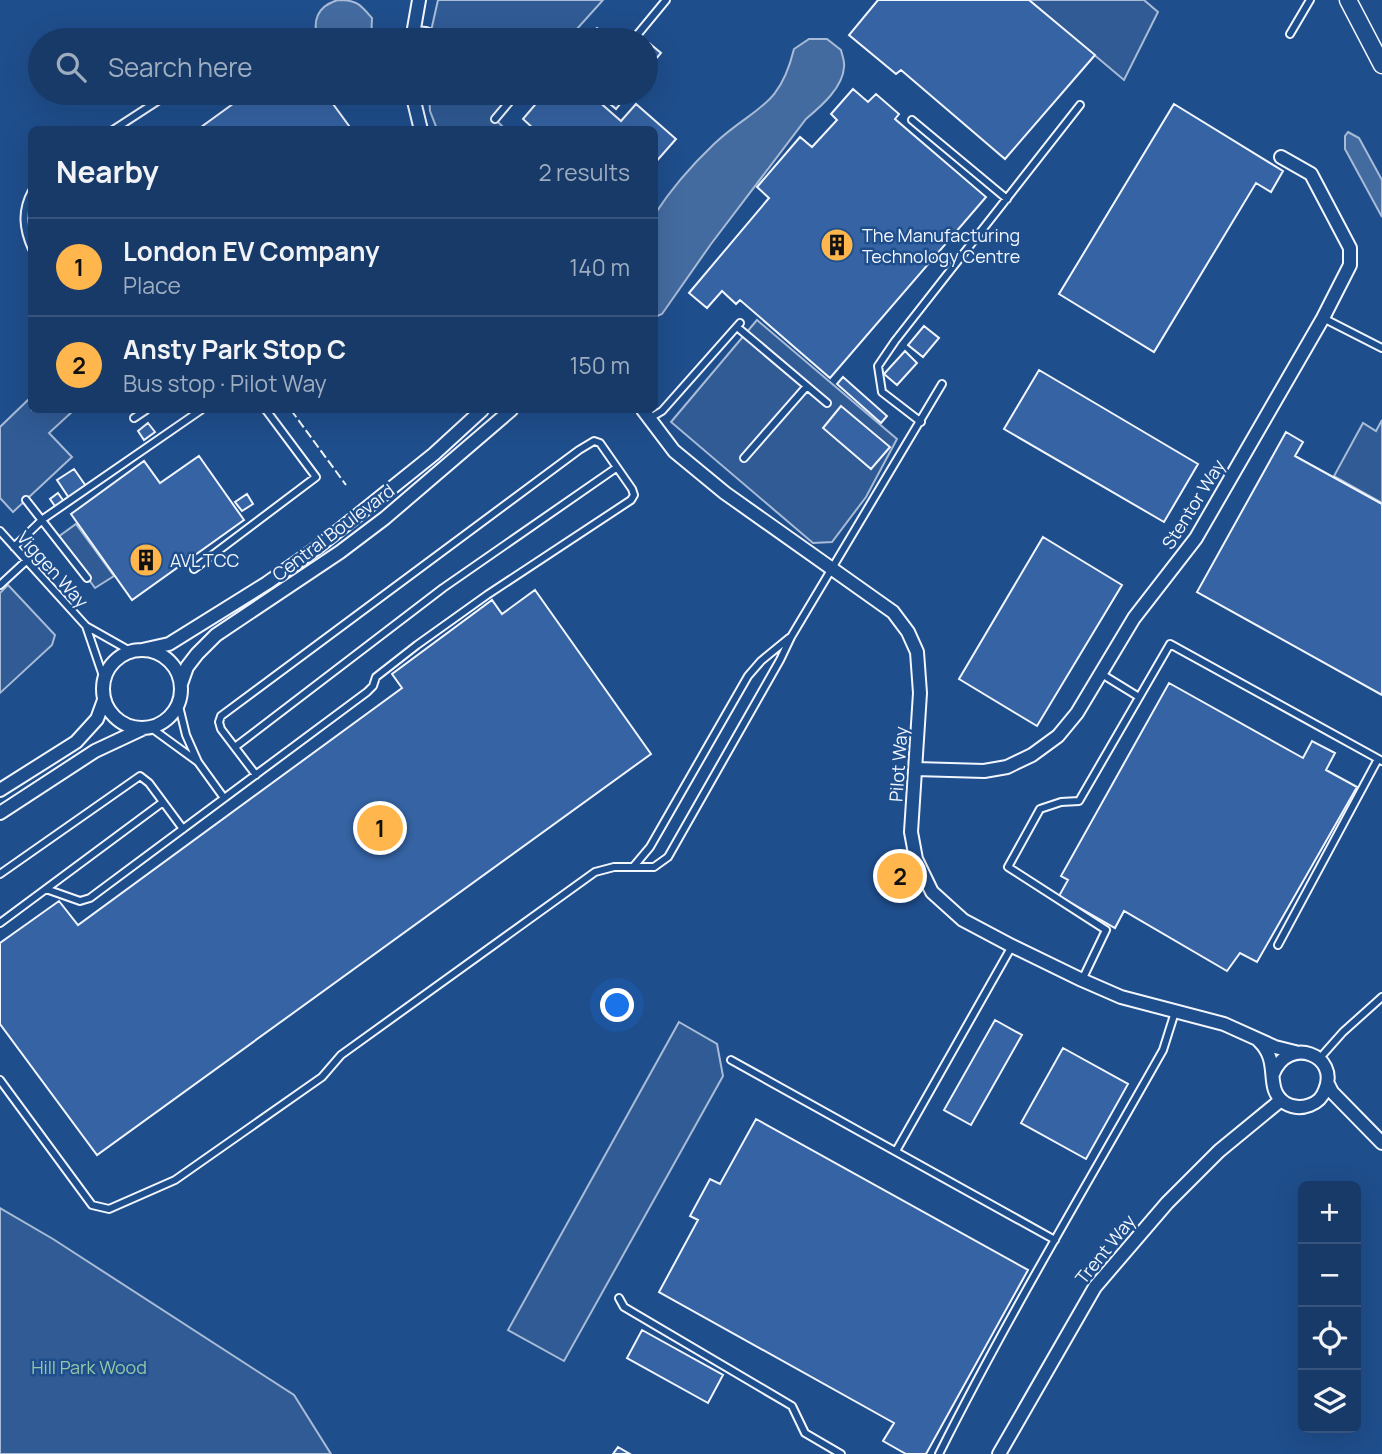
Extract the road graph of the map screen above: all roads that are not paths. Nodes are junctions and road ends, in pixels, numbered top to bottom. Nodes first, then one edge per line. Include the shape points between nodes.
1 (419, 0) edge
2 (666, 0) edge
3 (1310, 0) edge
4 (1348, 0) edge
5 (414, 28) edge
6 (643, 28) edge
7 (1290, 34) dead end
8 (1382, 65) edge
9 (152, 105) edge
10 (415, 105) edge
11 (506, 105) edge
12 (1080, 105) dead end
13 (495, 119) dead end
14 (912, 120) dead end
15 (119, 126) edge
16 (420, 126) edge
17 (1282, 157) dead end
18 (28, 198) edge
19 (1007, 199) junction
20 (28, 239) edge
21 (1323, 318) junction
22 (1382, 348) edge
23 (942, 384) dead end
24 (807, 386) junction
25 (827, 403) dead end
26 (658, 412) edge
27 (142, 413) edge
28 (197, 413) edge
29 (268, 413) edge
30 (479, 413) edge
31 (507, 413) edge
32 (646, 414) edge
33 (134, 418) dead end
34 (921, 422) junction
35 (744, 458) dead end
36 (616, 468) junction
37 (26, 500) dead end
38 (43, 519) junction
39 (0, 531) edge
40 (14, 547) junction
41 (26, 561) junction
42 (194, 569) dead end
43 (833, 569) junction
44 (88, 578) dead end
45 (0, 585) edge
46 (86, 626) junction
47 (791, 637) junction
48 (137, 651) junction
49 (1100, 673) junction
50 (104, 679) junction
51 (181, 684) junction
52 (1139, 696) junction
53 (104, 700) junction
54 (178, 702) junction
55 (146, 728) junction
56 (235, 747) junction
57 (1380, 760) edge
58 (198, 762) junction
59 (916, 769) junction
60 (256, 775) junction
61 (0, 790) edge
62 (225, 798) junction
63 (163, 802) junction
64 (0, 813) edge
65 (183, 829) junction
66 (634, 866) junction
67 (0, 874) edge
68 (46, 889) junction
69 (0, 923) edge
70 (1278, 945) dead end
71 (1012, 946) junction
72 (1082, 980) junction
73 (1382, 997) edge
74 (1175, 1012) junction
75 (1251, 1034) junction
76 (1295, 1052) junction
77 (1319, 1059) junction
78 (731, 1060) dead end
79 (1273, 1074) junction
80 (0, 1080) edge
81 (1328, 1084) junction
82 (1280, 1100) junction
83 (1315, 1103) junction
84 (1357, 1118) junction
85 (1382, 1143) edge
86 (896, 1151) junction
87 (1055, 1240) junction
88 (619, 1298) dead end
89 (841, 1454) edge
90 (939, 1454) edge
91 (999, 1454) edge

1 - 5 street
2 - 6 lane
3 - 7 lane
4 - 8 street
9 - 15 lane
10 - 16 street
11 - 13 lane
12 - 19 lane
14 - 19 lane
17 - 21 street, Stentor Way via 1311,174 1350,248 1350,265
18 - 20 lane via 24,229
19 - 34 lane via 878,366 882,392
21 - 22 lane
21 - 49 street, Stentor Way via 1196,538 1134,618
23 - 34 lane
24 - 25 lane
24 - 26 lane via 739,325
24 - 35 lane
27 - 33 lane
28 - 38 lane
29 - 42 lane via 316,477
30 - 48 street, Central Boulevard via 434,454 267,583 169,644
31 - 51 street, Central Boulevard via 340,552 216,635 187,667
32 - 43 street, Pilot Way via 674,451
34 - 43 lane
36 - 56 lane via 443,588
36 - 56 lane via 600,443 594,441 579,450 221,716 221,729
36 - 60 lane via 632,489 631,500 418,645 376,677 367,692
37 - 38 lane
38 - 40 lane
38 - 44 lane
39 - 40 lane, Viggen Way
40 - 41 lane, Viggen Way
41 - 45 lane
41 - 46 lane, Viggen Way
43 - 47 lane
43 - 59 street, Pilot Way via 893,612 917,652
46 - 48 lane, Viggen Way
46 - 50 lane, Viggen Way
47 - 66 lane via 748,676
47 - 66 lane via 668,857 654,867
48 - 50 street via 115,661
48 - 51 street via 153,652 168,660
49 - 52 lane
49 - 59 street, Stentor Way via 1058,736 1032,755 984,771
50 - 53 street
51 - 54 street
52 - 57 lane via 1170,643
52 - 72 lane via 1079,802 1040,809 1008,867 1106,930
53 - 55 street via 122,723
53 - 61 street via 97,719 76,742
54 - 55 street via 167,717
54 - 58 lane
55 - 58 lane
55 - 64 street via 95,751
56 - 60 lane
57 - 70 lane
58 - 62 lane
59 - 71 street, Pilot Way via 911,832 922,876 954,913
60 - 62 lane
62 - 65 lane
63 - 65 lane
63 - 67 lane via 145,779 135,778
63 - 68 lane
65 - 68 lane via 84,901
66 - 80 lane via 595,872 341,1055 322,1077 175,1180 109,1209 92,1205
68 - 69 lane
71 - 72 street, Pilot Way
71 - 86 lane
72 - 74 street, Pilot Way
73 - 77 lane
74 - 75 street, Pilot Way
74 - 87 lane via 1163,1050
75 - 76 street, Pilot Way
75 - 79 street via 1269,1054
76 - 77 street
76 - 79 street via 1283,1058
77 - 81 street
78 - 86 lane
79 - 82 street
81 - 83 street
81 - 84 street
82 - 83 street via 1295,1107
82 - 91 street, Trent Way via 1167,1203 1095,1287
83 - 84 street via 1338,1106
84 - 85 street
86 - 87 lane
87 - 90 lane
88 - 89 lane via 624,1307 792,1406 805,1433

